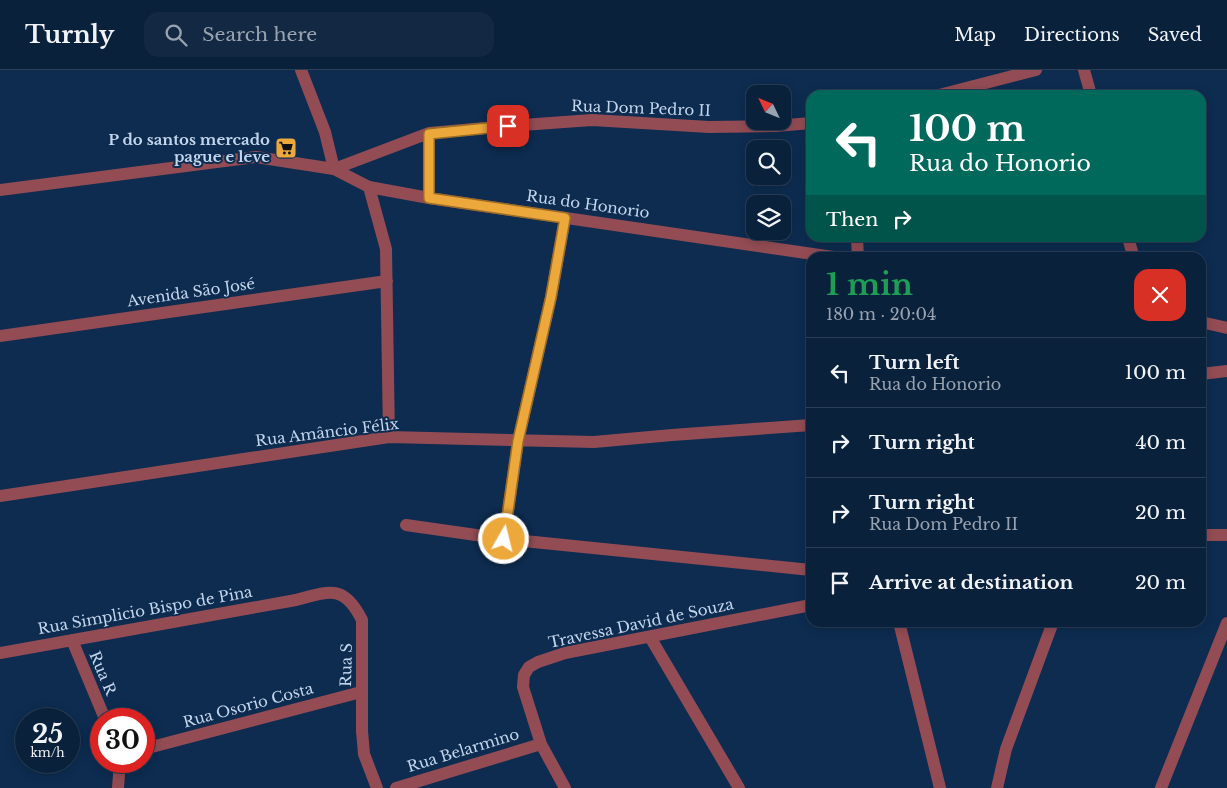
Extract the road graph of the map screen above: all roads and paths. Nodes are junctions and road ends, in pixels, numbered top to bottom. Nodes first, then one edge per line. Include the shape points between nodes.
1 (300, 70) edge
2 (1036, 70) edge
3 (1084, 70) edge
4 (958, 90) edge
5 (1090, 90) edge
6 (806, 123) edge
7 (429, 134) junction
8 (334, 169) junction
9 (369, 187) junction
10 (0, 190) edge
11 (429, 198) junction
12 (565, 218) junction
13 (806, 253) edge
14 (387, 282) junction
15 (1206, 323) edge
16 (1227, 328) edge
17 (0, 336) edge
18 (1227, 370) edge
19 (1206, 373) edge
20 (806, 425) edge
21 (389, 437) junction
22 (518, 441) junction
23 (0, 496) edge
24 (406, 525) dead end
25 (1206, 535) edge
26 (1227, 535) edge
27 (504, 539) junction
28 (806, 569) edge
29 (296, 600) joint
30 (806, 606) edge
31 (1227, 623) edge
32 (900, 627) edge
33 (1051, 627) edge
34 (650, 637) junction
35 (72, 640) junction
36 (0, 652) edge
37 (361, 692) junction
38 (100, 708) edge
39 (541, 744) junction
40 (155, 746) edge
41 (119, 773) edge
42 (118, 788) edge
43 (378, 788) edge
44 (396, 788) edge
45 (565, 788) edge
46 (738, 788) edge
47 (940, 788) edge
48 (997, 788) edge
49 (1161, 788) edge

1 - 8 street via 326,132
2 - 4 street
3 - 5 street
6 - 7 street, Rua Dom Pedro II via 709,127 592,120
7 - 8 street, Rua Dom Pedro II
7 - 11 street
8 - 9 street, Rua do Honorio
8 - 10 street, Rua Dom Pedro II via 256,157
9 - 11 street, Rua do Honorio
9 - 14 street via 386,249
11 - 12 street, Rua do Honorio
12 - 13 street, Rua do Honorio
12 - 22 street via 551,297
14 - 17 street, Avenida São José
14 - 21 street
15 - 16 street
18 - 19 street
20 - 22 street, Rua Amâncio Félix via 594,442
21 - 22 street, Rua Amâncio Félix
21 - 23 street, Rua Amâncio Félix
22 - 27 street
24 - 27 street
25 - 26 street
27 - 28 street
29 - 35 street, Rua Simplicio Bispo de Pina
29 - 37 street, Rua S via 334,592 354,604 362,620
30 - 34 street, Travessa David de Souza
31 - 49 street
32 - 47 street
33 - 48 street via 1006,749
34 - 39 street, Travessa David de Souza via 565,653 530,667 524,676 523,687
34 - 46 street
35 - 36 street, Rua Simplicio Bispo de Pina
35 - 38 street, Rua R
37 - 40 street, Rua Osorio Costa
37 - 43 street, Rua S via 364,754
39 - 44 street, Rua Belarmino
39 - 45 street, Travessa David de Souza
41 - 42 street

